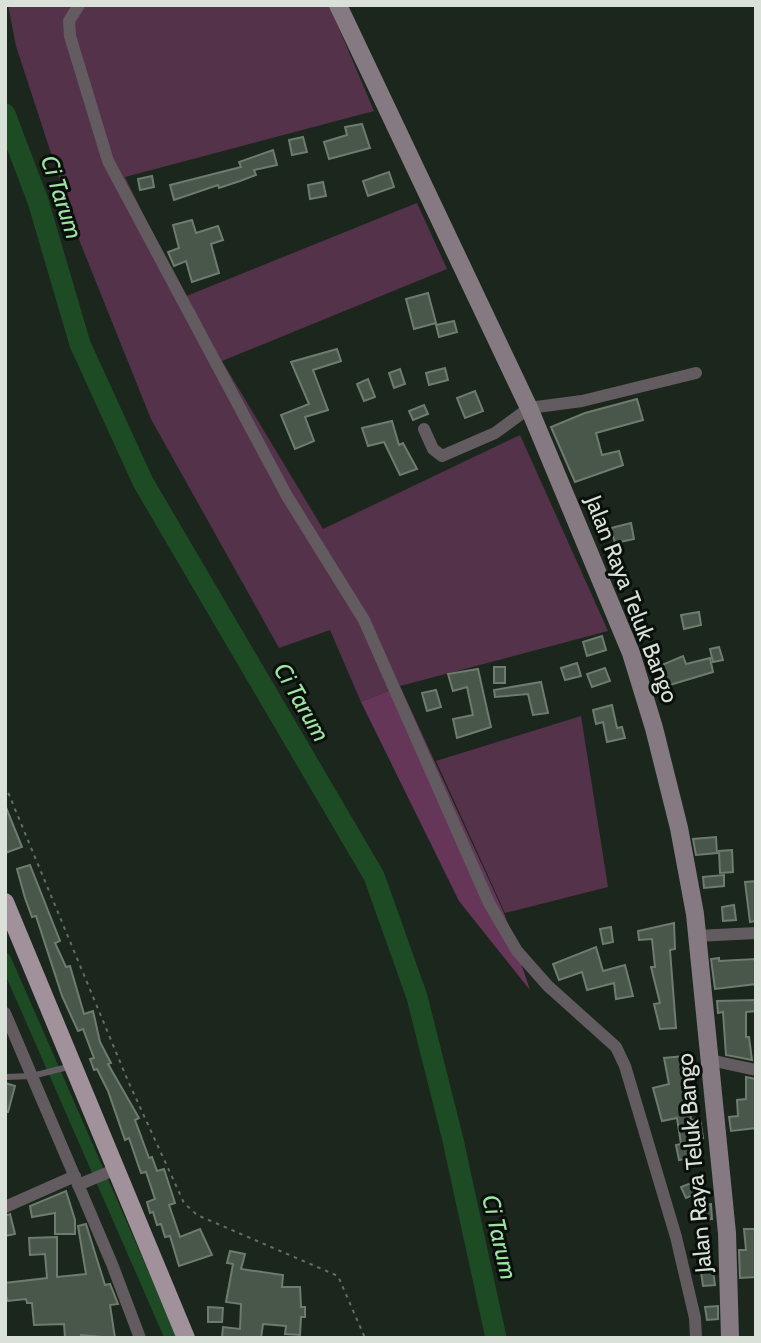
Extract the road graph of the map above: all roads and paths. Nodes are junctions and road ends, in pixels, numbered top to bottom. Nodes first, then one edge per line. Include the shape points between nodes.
1 (79, 5) edge
2 (338, 5) edge
3 (696, 373) dead end
4 (529, 408) junction
5 (424, 429) dead end
6 (5, 785) edge
7 (5, 902) edge
8 (756, 933) edge
9 (698, 936) junction
10 (5, 1013) edge
11 (710, 1060) junction
12 (70, 1066) junction
13 (756, 1070) edge
14 (37, 1075) junction
15 (5, 1077) edge
16 (108, 1173) junction
17 (79, 1181) junction
18 (5, 1207) edge
19 (140, 1338) edge
20 (186, 1338) edge
21 (365, 1338) edge
22 (696, 1338) edge
23 (730, 1338) edge

1 - 22 street via 69,21 70,36 108,161 287,496 364,620 489,903 517,951 548,986 616,1047 625,1066 676,1237
2 - 4 main road, Jalan Raya Teluk Bango
3 - 4 street via 582,401
4 - 5 street via 495,433 442,456 433,449
4 - 9 main road, Jalan Raya Teluk Bango via 631,653 679,828
6 - 21 path via 184,1203 197,1215 338,1276
7 - 12 main road
8 - 9 street
9 - 11 main road, Jalan Raya Teluk Bango
10 - 14 street
11 - 13 street
11 - 23 main road, Jalan Raya Teluk Bango via 727,1233
12 - 14 lane
12 - 16 main road
14 - 15 lane
14 - 17 street
16 - 17 street
16 - 20 main road
17 - 18 street
17 - 19 street

